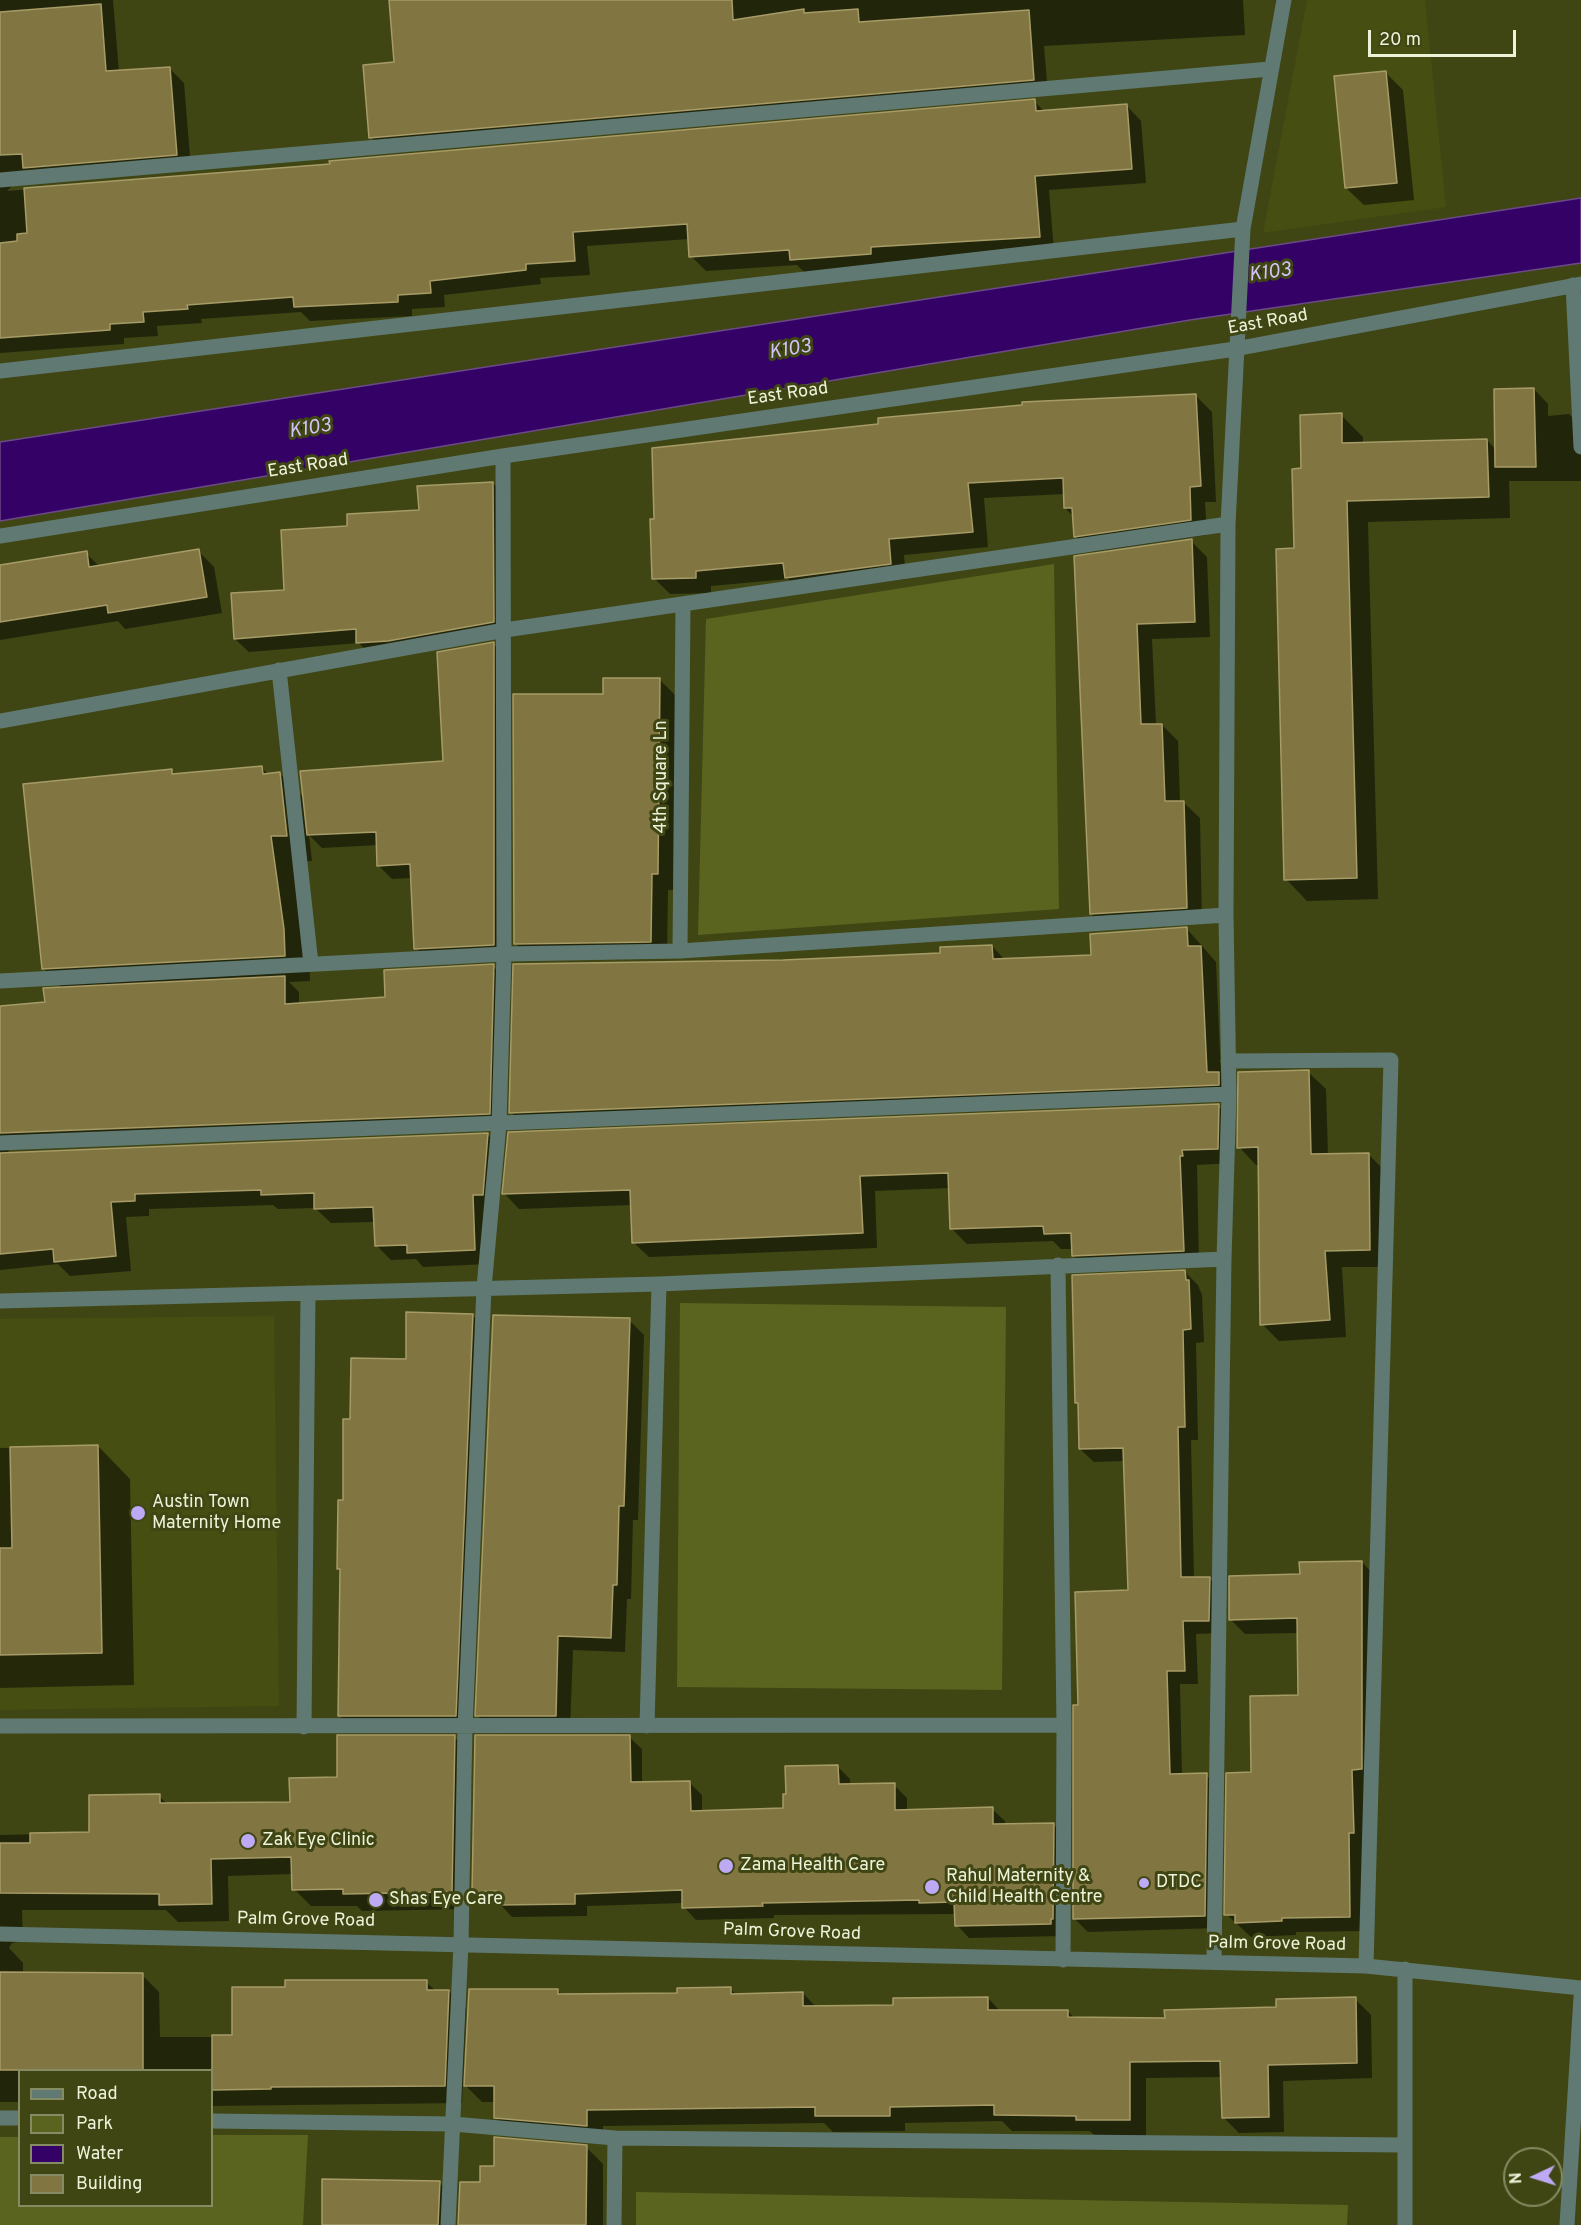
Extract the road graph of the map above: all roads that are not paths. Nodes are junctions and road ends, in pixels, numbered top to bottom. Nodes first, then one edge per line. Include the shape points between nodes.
1 (1284, 0) edge
2 (1270, 69) junction
3 (0, 180) edge
4 (1242, 236) junction
5 (1577, 285) edge
6 (1235, 349) junction
7 (0, 371) edge
8 (1581, 447) edge
9 (503, 456) junction
10 (1228, 524) junction
11 (0, 536) edge
12 (683, 604) junction
13 (504, 630) junction
14 (279, 670) junction
15 (0, 721) edge
16 (1226, 915) junction
17 (680, 951) junction
18 (504, 954) junction
19 (311, 964) junction
20 (0, 981) edge
21 (1228, 1062) junction
22 (1229, 1094) junction
23 (498, 1124) junction
24 (0, 1143) edge
25 (1224, 1259) junction
26 (1058, 1265) junction
27 (659, 1284) junction
28 (484, 1288) junction
29 (308, 1293) junction
30 (0, 1301) edge
31 (1064, 1725) junction
32 (0, 1726) edge
33 (646, 1726) junction
34 (304, 1727) junction
35 (465, 1727) junction
36 (0, 1934) edge
37 (461, 1944) junction
38 (1063, 1960) junction
39 (1214, 1962) junction
40 (1366, 1966) junction
41 (1405, 1969) junction
42 (1581, 1988) edge
43 (1581, 1997) edge
44 (0, 2118) edge
45 (18, 2118) edge
46 (213, 2121) edge
47 (453, 2124) junction
48 (615, 2138) junction
49 (1405, 2145) junction
50 (448, 2225) edge
51 (614, 2225) edge
52 (1405, 2225) edge
53 (1567, 2225) edge

1 - 2 street
2 - 3 street
2 - 4 street
4 - 6 street
4 - 7 street
5 - 6 street, East Road
5 - 8 street
6 - 9 street, East Road
6 - 10 street
9 - 11 street, East Road
9 - 13 street
10 - 12 street
10 - 16 street
12 - 13 street
12 - 17 street, 4th Square Ln
13 - 14 street
13 - 18 street
14 - 15 street
14 - 19 street
16 - 17 street
16 - 21 street
17 - 18 street
18 - 19 street
18 - 23 street
19 - 20 street
21 - 22 street
21 - 40 street via 1391,1060
22 - 23 street
22 - 25 street
23 - 24 street
23 - 28 street
25 - 26 street
25 - 39 street
26 - 27 street
26 - 31 street
27 - 28 street
27 - 33 street
28 - 29 street
28 - 35 street
29 - 30 street
29 - 34 street
31 - 33 street
31 - 38 street
32 - 34 street
33 - 35 street
34 - 35 street
35 - 37 street
36 - 37 street, Palm Grove Road
37 - 38 street, Palm Grove Road
37 - 47 street
38 - 39 street, Palm Grove Road
39 - 40 street, Palm Grove Road
40 - 41 street, Palm Grove Road
41 - 42 street, Palm Grove Road
41 - 49 street
43 - 53 street
44 - 45 street
46 - 47 street
47 - 48 street
47 - 50 street
48 - 49 street
48 - 51 street
49 - 52 street

